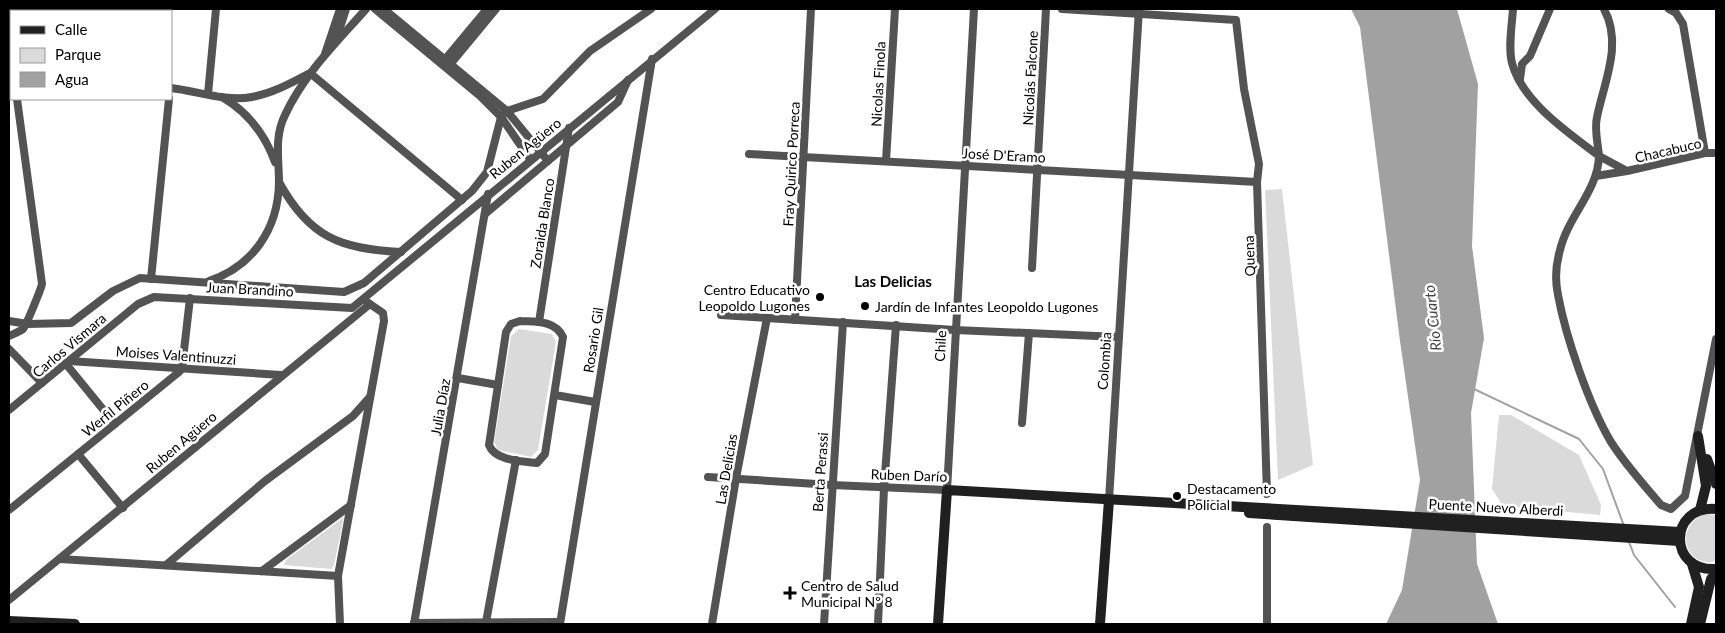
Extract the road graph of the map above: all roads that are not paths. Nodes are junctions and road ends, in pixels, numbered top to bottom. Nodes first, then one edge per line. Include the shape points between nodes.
1 (216, 9) edge
2 (366, 9) edge
3 (375, 9) edge
4 (384, 9) edge
5 (487, 9) edge
6 (496, 9) edge
7 (651, 9) edge
8 (715, 9) edge
9 (811, 9) edge
10 (895, 9) edge
11 (974, 9) edge
12 (1046, 9) edge
13 (1062, 9) edge
14 (1513, 9) edge
15 (1550, 9) edge
16 (1604, 9) edge
17 (1669, 9) edge
18 (343, 10) edge
19 (1139, 11) edge
20 (333, 47) junction
21 (324, 58) junction
22 (652, 60) junction
23 (446, 64) junction
24 (310, 73) junction
25 (628, 79) junction
26 (1520, 79) junction
27 (172, 88) edge
28 (208, 94) junction
29 (220, 96) junction
30 (16, 100) edge
31 (169, 100) edge
32 (504, 114) junction
33 (569, 128) junction
34 (566, 147) junction
35 (540, 151) junction
36 (1705, 153) junction
37 (1716, 153) edge
38 (749, 154) dead end
39 (1599, 156) junction
40 (804, 157) junction
41 (530, 159) junction
42 (548, 161) junction
43 (886, 161) junction
44 (965, 165) junction
45 (1037, 169) junction
46 (278, 171) junction
47 (1627, 172) junction
48 (1129, 173) junction
49 (1596, 176) junction
50 (279, 182) junction
51 (1258, 182) junction
52 (488, 194) junction
53 (462, 200) junction
54 (485, 214) junction
55 (401, 252) junction
56 (1032, 268) dead end
57 (151, 279) junction
58 (204, 282) junction
59 (190, 298) junction
60 (147, 299) joint
61 (362, 299) junction
62 (370, 304) junction
63 (352, 308) joint
64 (721, 315) dead end
65 (767, 318) junction
66 (795, 320) junction
67 (9, 321) edge
68 (539, 322) junction
69 (843, 322) junction
70 (28, 324) junction
71 (896, 325) junction
72 (954, 330) junction
73 (1029, 333) junction
74 (9, 336) edge
75 (1119, 337) junction
76 (1716, 339) edge
77 (9, 349) edge
78 (67, 363) junction
79 (182, 368) junction
80 (281, 375) junction
81 (458, 378) junction
82 (42, 383) junction
83 (498, 385) junction
84 (555, 395) junction
85 (370, 396) junction
86 (595, 402) junction
87 (9, 410) edge
88 (115, 424) junction
89 (1022, 424) dead end
90 (1698, 436) junction
91 (78, 454) junction
92 (516, 460) junction
93 (708, 477) dead end
94 (736, 478) junction
95 (1716, 484) edge
96 (832, 486) junction
97 (884, 488) junction
98 (947, 490) junction
99 (1267, 494) dead end
100 (1109, 500) junction
101 (351, 505) junction
102 (123, 508) junction
103 (1716, 509) edge
104 (9, 510) edge
105 (1700, 510) junction
106 (1310, 514) joint
107 (1267, 527) dead end
108 (1680, 536) junction
109 (60, 559) junction
110 (1692, 564) junction
111 (166, 565) junction
112 (1716, 569) edge
113 (262, 571) junction
114 (1716, 573) edge
115 (338, 576) junction
116 (9, 600) edge
117 (9, 621) edge
118 (486, 622) junction
119 (560, 623) edge
120 (75, 624) edge
121 (340, 624) edge
122 (414, 624) edge
123 (712, 624) edge
124 (824, 624) edge
125 (878, 624) edge
126 (938, 624) edge
127 (1100, 624) edge
128 (1267, 624) edge
129 (1691, 624) edge
130 (1700, 624) edge

1 - 28 street
2 - 20 street
3 - 23 street
4 - 23 street
5 - 23 street
6 - 23 street
7 - 32 street via 590,51 543,99
8 - 22 street, Ruben Agüero
9 - 40 street, Fray Quirico Porreca
10 - 43 street, Nicolas Finola
11 - 44 street, Chile
12 - 45 street, Nicolás Falcone
13 - 19 street
14 - 26 street, Chacabuco via 1512,58
15 - 26 street via 1530,56 1522,64
16 - 39 street via 1614,35 1607,81 1596,120
17 - 36 street via 1683,24
18 - 20 street
18 - 21 street
19 - 48 street, Colombia
19 - 51 street, Quena via 1236,20 1244,89 1259,164
20 - 21 street
21 - 24 street
22 - 25 street, Ruben Agüero
22 - 86 street, Rosario Gil
23 - 32 street
24 - 29 street via 285,87 252,97
24 - 46 street via 279,130
24 - 53 street
25 - 33 street, Ruben Agüero
25 - 34 street via 618,102
26 - 39 street, Chacabuco via 1539,108
27 - 28 street
28 - 29 street
29 - 46 street via 253,122 270,146
30 - 70 street via 42,284
31 - 57 street
32 - 35 street
32 - 41 street
32 - 53 street via 487,172
33 - 34 street, Zoraida Blanco
33 - 35 street, Ruben Agüero
34 - 42 street
34 - 68 street, Zoraida Blanco
35 - 41 street, Ruben Agüero
35 - 42 street
36 - 37 street, Chacabuco
36 - 47 street, Chacabuco
38 - 40 street, José D'Eramo
39 - 47 street, Chacabuco
39 - 49 street
40 - 43 street, José D'Eramo
40 - 66 street, Fray Quirico Porreca
41 - 52 street, Ruben Agüero
42 - 54 street
43 - 44 street, José D'Eramo
44 - 45 street, José D'Eramo
44 - 72 street, Chile
45 - 48 street, José D'Eramo
45 - 56 street, Nicolás Falcone
46 - 50 street
47 - 49 street
48 - 51 street, José D'Eramo
48 - 75 street, Colombia
49 - 90 street via 1565,234 1556,280 1570,342 1596,414 1623,457 1661,505 1671,509 1685,496
50 - 55 street via 303,218 329,237 355,248
50 - 58 street via 274,218 259,245 246,262 233,271
51 - 99 street, Quena
52 - 54 street, Julia Díaz
52 - 61 street, Ruben Agüero
53 - 55 street
54 - 81 street, Julia Díaz
55 - 58 street via 364,283 344,292
57 - 58 street
57 - 70 street via 140,278 127,283 70,323
59 - 60 street, Juan Brandino
59 - 63 street, Juan Brandino
59 - 79 street
60 - 78 street, Carlos Vismara
61 - 62 street
61 - 63 street, Ruben Agüero
62 - 80 street, Ruben Agüero
62 - 85 street via 383,313 384,321
64 - 65 street
65 - 66 street
65 - 94 street, Las Delicias
66 - 69 street
67 - 70 street
68 - 83 street via 511,324 506,332
68 - 84 street via 559,329 563,337
69 - 71 street
69 - 96 street, Berta Perassi
70 - 74 street
71 - 72 street
71 - 97 street
72 - 73 street
72 - 98 street, Chile
73 - 75 street
73 - 89 street
75 - 100 street, Colombia
76 - 90 street
77 - 82 street
78 - 79 street, Moises Valentinuzzi
78 - 82 street, Carlos Vismara
78 - 88 street
79 - 80 street, Moises Valentinuzzi
79 - 88 street, Werfil Piñero
80 - 102 street, Ruben Agüero
81 - 83 street
81 - 122 street, Julia Díaz
82 - 87 street, Carlos Vismara
83 - 92 street via 488,445 497,455
84 - 86 street
84 - 92 street via 542,459 537,462
85 - 101 street
85 - 111 street via 353,416 265,481
86 - 119 street, Rosario Gil
88 - 91 street, Werfil Piñero
90 - 95 main road
90 - 105 main road via 1706,486
91 - 102 street
91 - 104 street, Werfil Piñero
92 - 118 street
93 - 94 street, Ruben Darío
94 - 96 street, Ruben Darío
94 - 123 street, Las Delicias
96 - 97 street, Ruben Darío
96 - 124 street, Berta Perassi
97 - 98 street, Ruben Darío
97 - 125 street
98 - 100 main road, Ruben Darío
98 - 126 main road, Chile
100 - 106 main road, Ruben Darío via 1124,504
100 - 127 main road, Colombia
101 - 113 street
101 - 115 street
102 - 109 street, Ruben Agüero
103 - 105 main road
105 - 108 main road via 1691,515
106 - 108 main road, Puente Nuevo Alberdi
107 - 128 street
108 - 110 main road via 1686,557
109 - 111 street
109 - 116 street, Ruben Agüero
110 - 112 main road via 1703,569
110 - 129 main road via 1699,587
111 - 113 street
113 - 115 street
114 - 130 main road via 1711,579
115 - 121 street
117 - 120 main road
118 - 119 street
118 - 122 street

